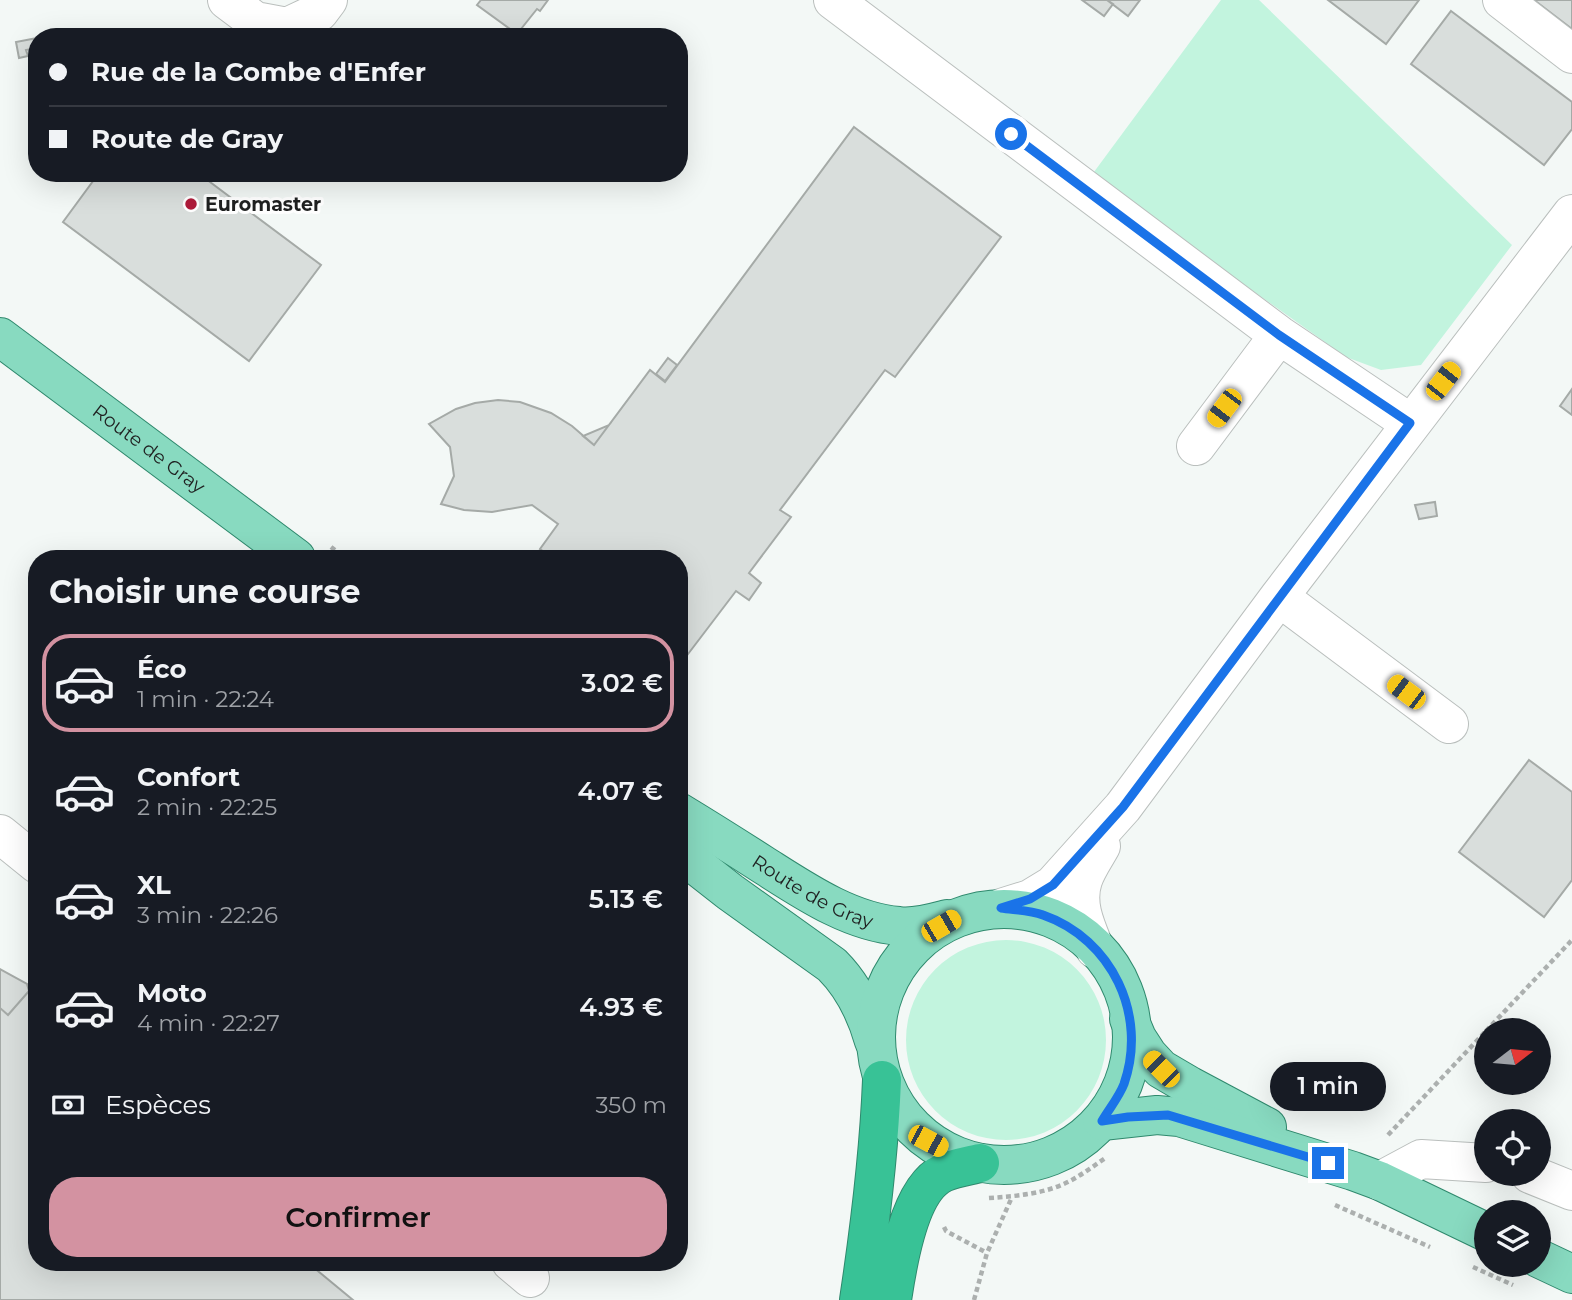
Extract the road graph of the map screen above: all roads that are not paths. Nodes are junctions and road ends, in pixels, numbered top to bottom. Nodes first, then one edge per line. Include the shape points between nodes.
1 (227, 0) edge
2 (328, 0) edge
3 (832, 0) edge
4 (1502, 0) edge
5 (1572, 54) edge
6 (1572, 214) edge
7 (1279, 335) junction
8 (0, 337) edge
9 (1410, 423) junction
10 (1196, 446) dead end
11 (285, 550) edge
12 (1279, 597) junction
13 (1449, 724) dead end
14 (1123, 807) junction
15 (688, 818) edge
16 (0, 834) edge
17 (28, 857) edge
18 (688, 859) edge
19 (1001, 908) junction
20 (959, 916) junction
21 (1095, 949) junction
22 (1129, 1019) junction
23 (875, 1042) junction
24 (882, 1080) junction
25 (1102, 1121) junction
26 (1474, 1162) edge
27 (980, 1163) junction
28 (1367, 1176) junction
29 (1551, 1182) edge
30 (1572, 1191) edge
31 (1474, 1225) edge
32 (1551, 1264) edge
33 (1572, 1274) edge
34 (859, 1300) edge
35 (892, 1300) edge

1 - 2 street via 255,21 286,27 319,12
3 - 7 street
4 - 5 street
6 - 9 street
7 - 9 street
7 - 10 street
8 - 11 main road, Route de Gray
9 - 12 street
12 - 13 street
12 - 14 street
14 - 19 street via 1053,885
14 - 21 street via 1080,891 1084,923
15 - 20 main road, Route de Gray via 792,883 863,919 901,927
16 - 17 street
18 - 23 main road via 829,962 860,1004
19 - 20 main road, Route de Gray
19 - 21 main road, Route de Gray via 1042,914 1080,933
20 - 23 main road via 923,937 895,968 879,1004
21 - 22 main road, Route de Gray via 1109,964 1127,1002
22 - 25 main road via 1132,1043 1123,1085
22 - 28 main road via 1137,1038 1161,1069
23 - 24 main road
24 - 27 main road via 900,1114 928,1141 961,1159
24 - 34 highway via 873,1205
25 - 27 main road via 1073,1146 1038,1162 1000,1167
25 - 28 main road via 1179,1117
26 - 28 street via 1421,1159
27 - 35 highway via 943,1173 920,1196 903,1245
28 - 31 main road
29 - 30 street
32 - 33 main road

